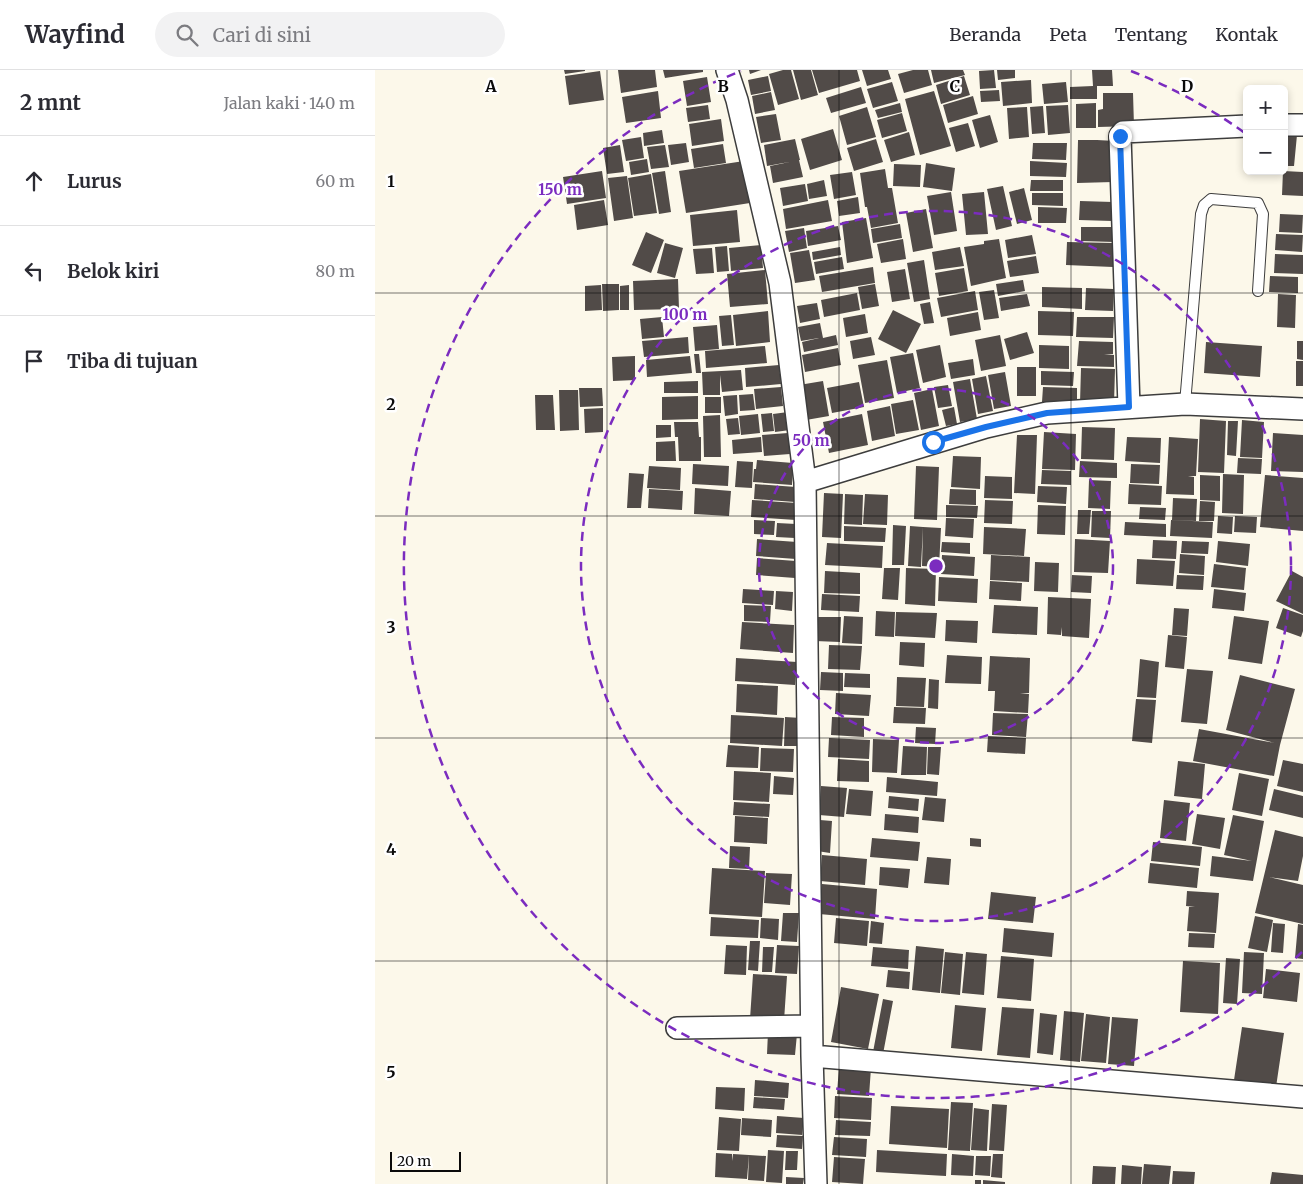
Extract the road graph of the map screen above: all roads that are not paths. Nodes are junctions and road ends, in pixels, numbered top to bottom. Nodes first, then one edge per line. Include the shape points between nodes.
1 (727, 70) edge
2 (1288, 125) edge
3 (1303, 125) edge
4 (1243, 126) edge
5 (1259, 291) dead end
6 (1185, 404) junction
7 (1129, 407) junction
8 (1303, 409) edge
9 (805, 482) junction
10 (811, 1026) junction
11 (677, 1028) dead end
12 (811, 1056) junction
13 (1303, 1096) edge
14 (816, 1184) edge

1 - 9 street via 780,283
2 - 3 street
4 - 7 street via 1123,132 1120,136
5 - 6 lane via 1261,208 1258,203 1211,199 1201,214
6 - 7 street
6 - 8 street
7 - 9 street via 1047,413 986,427
9 - 10 street
10 - 11 street
10 - 12 street
12 - 13 street
12 - 14 street

